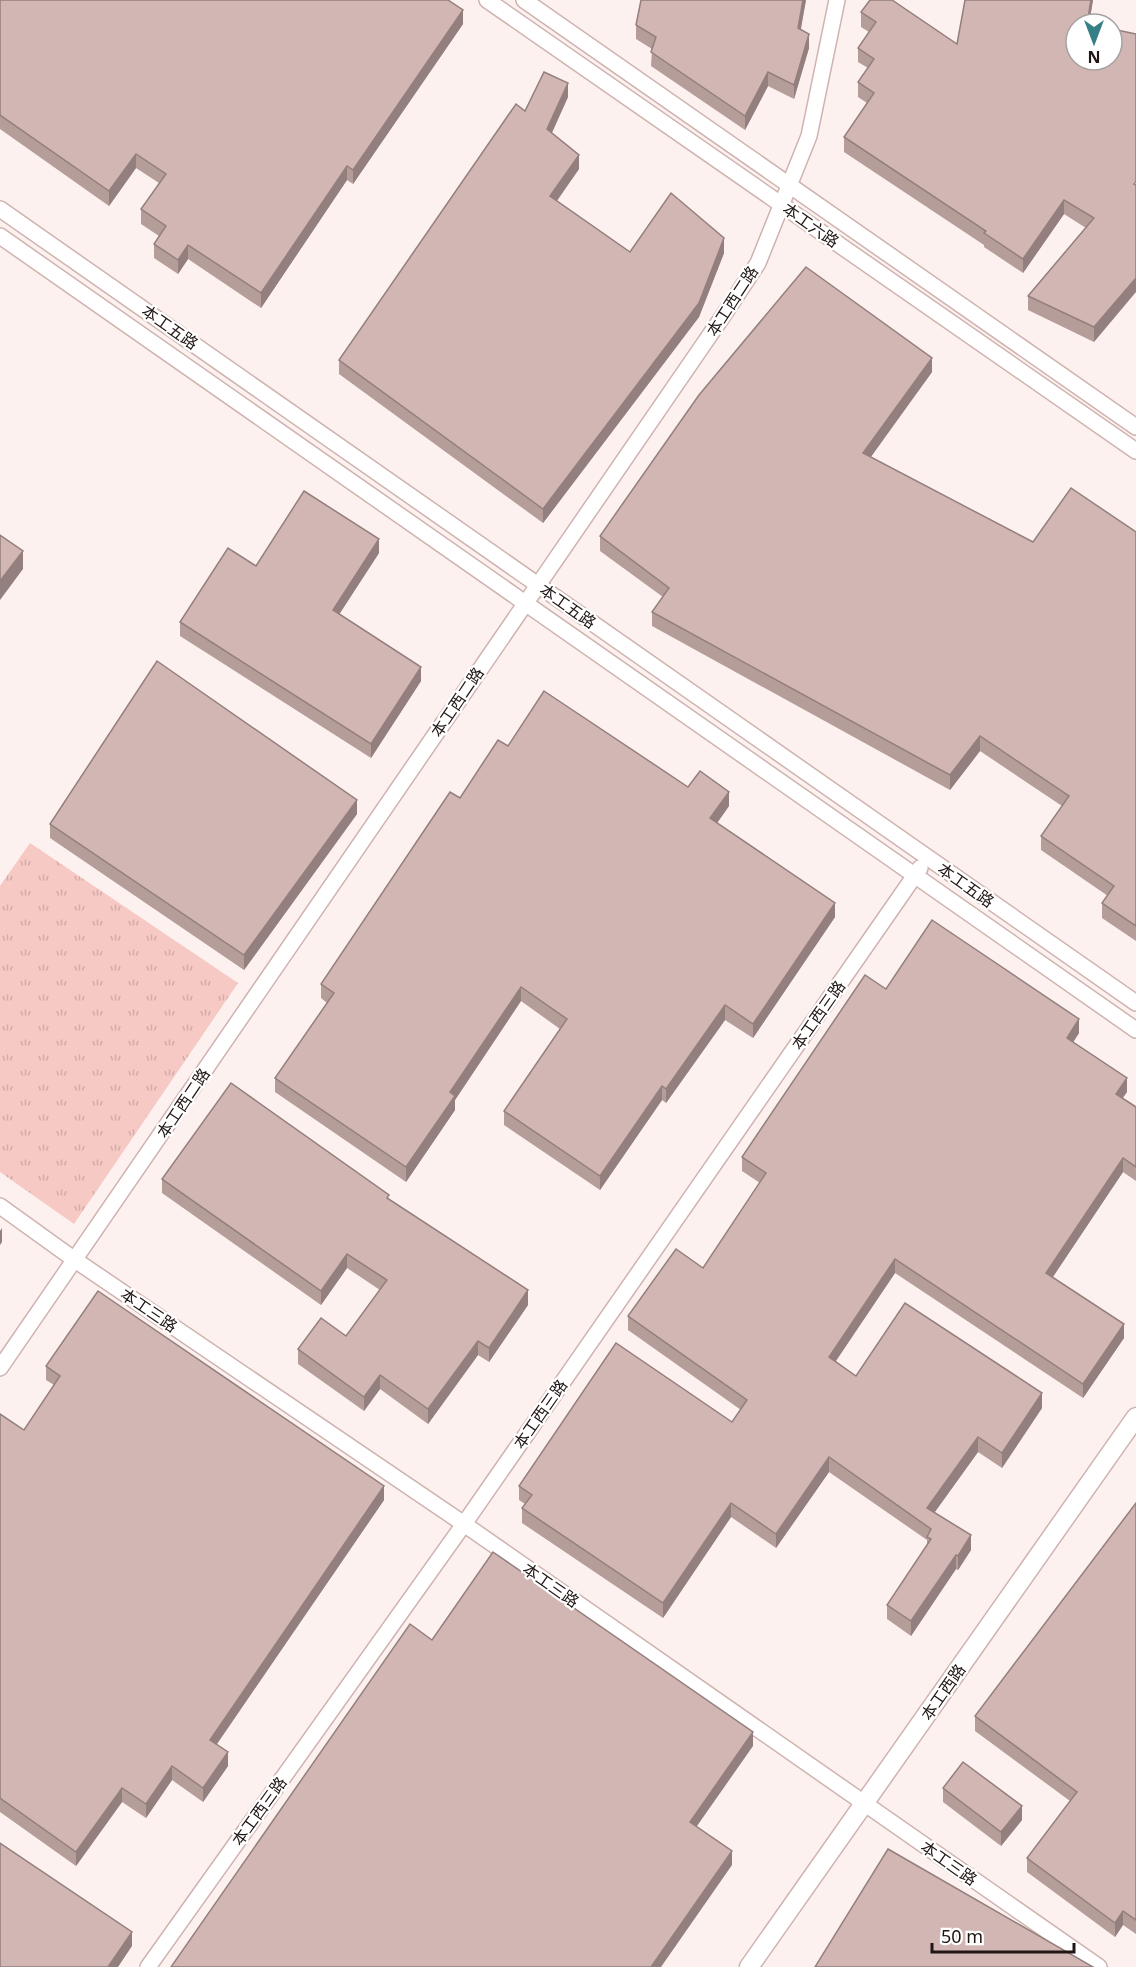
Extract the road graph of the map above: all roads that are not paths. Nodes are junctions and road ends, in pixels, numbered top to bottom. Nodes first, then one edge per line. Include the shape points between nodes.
1 (487, 0) edge
2 (524, 0) edge
3 (837, 0) edge
4 (789, 184) junction
5 (780, 203) junction
6 (0, 208) edge
7 (0, 236) edge
8 (1136, 427) edge
9 (1136, 451) edge
10 (538, 585) junction
11 (525, 603) junction
12 (927, 858) junction
13 (915, 876) junction
14 (1136, 1003) edge
15 (1136, 1030) edge
16 (0, 1206) edge
17 (75, 1260) junction
18 (0, 1368) edge
19 (1136, 1417) edge
20 (464, 1524) junction
21 (865, 1804) junction
22 (148, 1967) edge
23 (749, 1967) edge
24 (1099, 1967) edge

1 - 5 street, 本工六路
2 - 4 street, 本工六路
3 - 4 street, 本工西二路 via 809,136
4 - 5 street, 本工西二路
4 - 8 street, 本工六路
5 - 9 street, 本工六路
5 - 10 street, 本工西二路 via 758,263
6 - 10 street, 本工五路
7 - 11 street, 本工五路
10 - 11 street, 本工西二路
10 - 12 street, 本工五路
11 - 13 street, 本工五路
11 - 17 street, 本工西二路
12 - 13 street, 本工西三路
12 - 14 street, 本工五路
13 - 15 street, 本工五路
13 - 20 street, 本工西三路
16 - 17 street, 本工三路
17 - 18 street, 本工西二路
17 - 20 street, 本工三路
19 - 21 street, 本工西路
20 - 21 street, 本工三路
20 - 22 street, 本工西三路
21 - 23 street, 本工西路
21 - 24 street, 本工三路

